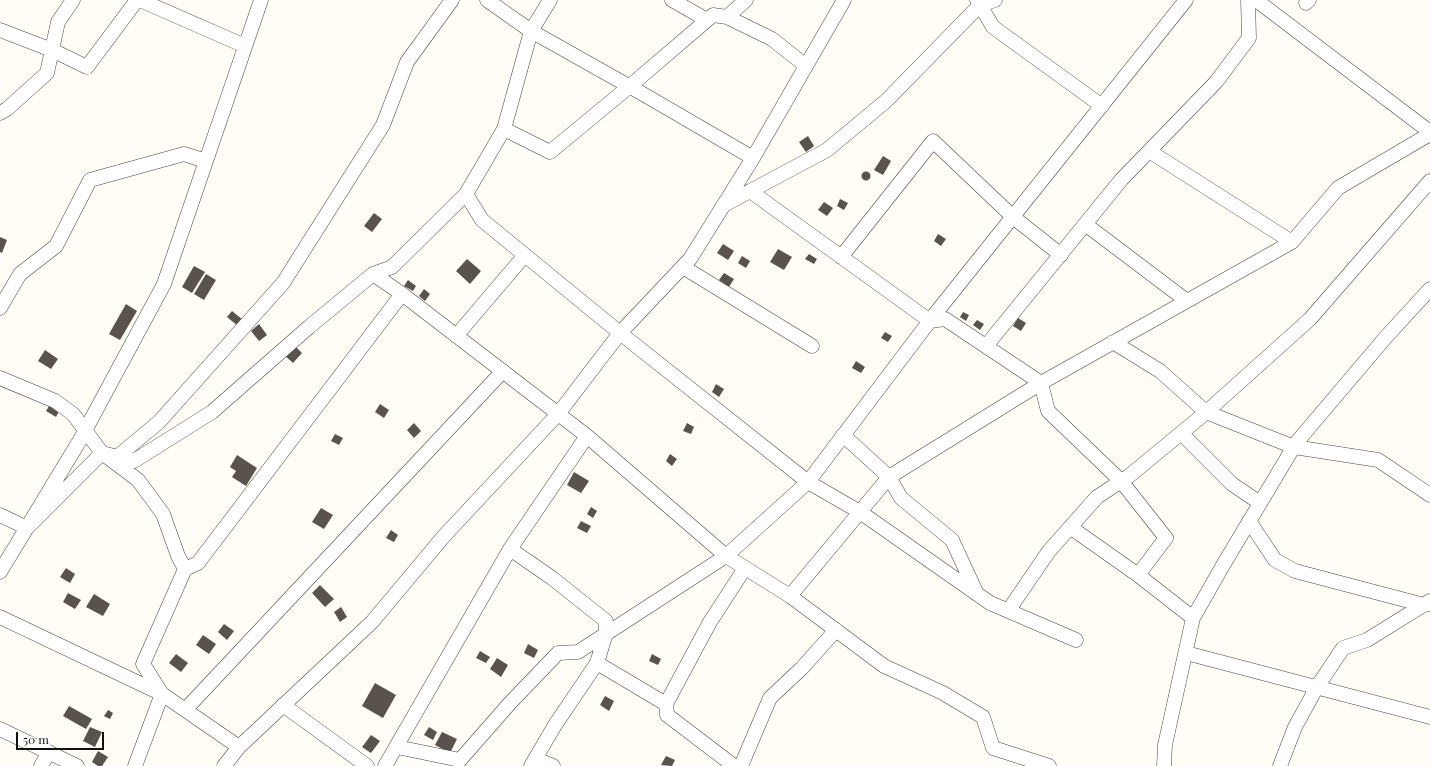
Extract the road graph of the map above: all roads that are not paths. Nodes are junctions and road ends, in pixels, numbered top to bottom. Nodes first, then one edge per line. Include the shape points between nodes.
1 (73, 0) edge
2 (138, 0) edge
3 (261, 0) edge
4 (452, 0) edge
5 (488, 0) edge
6 (550, 0) edge
7 (672, 0) edge
8 (746, 0) edge
9 (844, 0) edge
10 (995, 0) edge
11 (1186, 0) edge
12 (1248, 0) edge
13 (1256, 0) edge
14 (978, 2) edge
15 (727, 17) junction
16 (707, 20) junction
17 (0, 30) edge
18 (531, 31) junction
19 (245, 46) junction
20 (52, 50) junction
21 (806, 66) junction
22 (630, 86) junction
23 (1102, 106) junction
24 (2, 109) edge
25 (504, 129) junction
26 (1430, 133) edge
27 (1149, 151) junction
28 (753, 158) junction
29 (206, 161) junction
30 (1430, 181) edge
31 (750, 191) junction
32 (466, 194) junction
33 (723, 205) junction
34 (1013, 217) junction
35 (1085, 224) junction
36 (1292, 242) junction
37 (525, 255) junction
38 (1061, 255) junction
39 (841, 257) junction
40 (683, 267) junction
41 (373, 274) junction
42 (1430, 289) edge
43 (402, 294) junction
44 (1187, 301) junction
45 (0, 308) edge
46 (930, 321) junction
47 (620, 333) junction
48 (456, 336) junction
49 (1113, 342) junction
50 (812, 346) dead end
51 (986, 346) junction
52 (503, 371) junction
53 (0, 378) edge
54 (1041, 383) junction
55 (1206, 412) junction
56 (558, 414) junction
57 (86, 431) junction
58 (1181, 433) junction
59 (843, 435) junction
60 (587, 436) junction
61 (1294, 447) junction
62 (102, 454) junction
63 (117, 457) junction
64 (889, 477) junction
65 (1121, 481) junction
66 (808, 482) junction
67 (1430, 495) edge
68 (1260, 503) junction
69 (860, 512) junction
70 (0, 515) edge
71 (1249, 521) junction
72 (1070, 527) junction
73 (27, 528) junction
74 (510, 549) junction
75 (726, 556) junction
76 (745, 568) junction
77 (185, 569) junction
78 (0, 572) edge
79 (1138, 575) junction
80 (977, 594) junction
81 (790, 596) junction
82 (1428, 603) edge
83 (1008, 611) junction
84 (0, 617) edge
85 (1192, 618) junction
86 (836, 630) junction
87 (606, 634) junction
88 (1076, 640) dead end
89 (1186, 653) junction
90 (597, 663) junction
91 (1317, 687) junction
92 (162, 694) junction
93 (666, 704) junction
94 (283, 705) junction
95 (185, 710) junction
96 (1430, 716) edge
97 (0, 729) edge
98 (239, 746) junction
99 (398, 746) junction
100 (49, 752) junction
101 (534, 763) edge
102 (41, 766) edge
103 (77, 766) edge
104 (135, 766) edge
105 (224, 766) edge
106 (367, 766) edge
107 (385, 766) edge
108 (553, 766) edge
109 (734, 766) edge
110 (741, 766) edge
111 (1049, 766) edge
112 (1164, 766) edge
113 (1280, 766) edge

1 - 20 street via 58,22
2 - 19 street
2 - 20 street via 87,67
3 - 19 street
4 - 63 street via 407,62 383,125 283,283 159,422
5 - 18 street
6 - 18 street
7 - 16 street
8 - 15 street
9 - 21 street
10 - 14 street
11 - 23 street
12 - 27 street via 1249,38 1216,82
13 - 26 street
14 - 23 street via 993,27
14 - 31 street via 886,101 827,150
15 - 16 street via 713,15
15 - 21 street via 772,39
16 - 22 street
17 - 20 street
18 - 22 street
18 - 25 street
19 - 29 street
20 - 24 street via 47,73
21 - 28 street
22 - 25 street via 550,152
22 - 28 street
23 - 34 street
25 - 32 street
26 - 36 street via 1338,188
27 - 35 street
27 - 36 street
28 - 33 street
29 - 45 street via 184,154 90,180 56,246 20,274
29 - 57 street via 164,284
30 - 55 street via 1310,319
31 - 33 street
31 - 39 street
32 - 37 street via 482,220
32 - 41 street via 392,267
33 - 40 street
34 - 38 street
34 - 39 street via 933,141
34 - 46 street
35 - 38 street
35 - 44 street
36 - 44 street
37 - 47 street
37 - 48 street
38 - 51 street
39 - 46 street
40 - 47 street
40 - 50 street
41 - 43 street
41 - 63 street via 212,412 134,461
42 - 61 street via 1386,337
43 - 48 street
43 - 77 street via 198,563
44 - 49 street
46 - 51 street via 945,319
46 - 59 street
47 - 56 street
47 - 66 street
48 - 52 street
49 - 54 street
49 - 55 street via 1160,371
51 - 54 street
52 - 56 street
52 - 95 street
53 - 57 street via 55,401 73,414
54 - 64 street
54 - 65 street via 1048,411
55 - 58 street
55 - 61 street
56 - 60 street
56 - 94 street via 444,536 372,622
57 - 62 street
57 - 73 street
58 - 65 street
58 - 68 street via 1232,484
59 - 64 street
59 - 66 street
60 - 74 street
60 - 75 street
61 - 67 street via 1378,460
61 - 68 street
62 - 63 street
62 - 73 street
62 - 77 street via 138,480 163,514
64 - 69 street
64 - 80 street via 901,498 952,540
65 - 72 street via 1097,497
65 - 79 street via 1166,538
66 - 69 street
66 - 75 street
68 - 71 street
69 - 80 street
69 - 81 street
70 - 73 street
71 - 82 street via 1275,560 1295,571
71 - 85 street
72 - 79 street
72 - 83 street via 1049,551
73 - 78 street
74 - 87 street via 606,621
74 - 99 street
75 - 76 street
75 - 87 street
76 - 81 street
76 - 93 street via 710,622
77 - 92 street via 143,664
79 - 85 street
80 - 83 street
81 - 86 street
82 - 91 street via 1367,640 1343,648
83 - 88 street
84 - 92 street
85 - 89 street
86 - 110 street via 802,668 770,698
86 - 111 street via 884,666 943,693 983,717 993,748
87 - 90 street
87 - 99 street via 578,652 558,653 460,760
89 - 91 street
89 - 112 street via 1165,745
90 - 93 street
90 - 101 street via 555,725
91 - 96 street
91 - 113 street via 1295,727
92 - 95 street
92 - 104 street
93 - 109 street via 667,715
94 - 98 street
94 - 106 street
95 - 98 street
97 - 100 street
98 - 105 street
99 - 107 street
100 - 102 street
100 - 103 street
101 - 108 street

